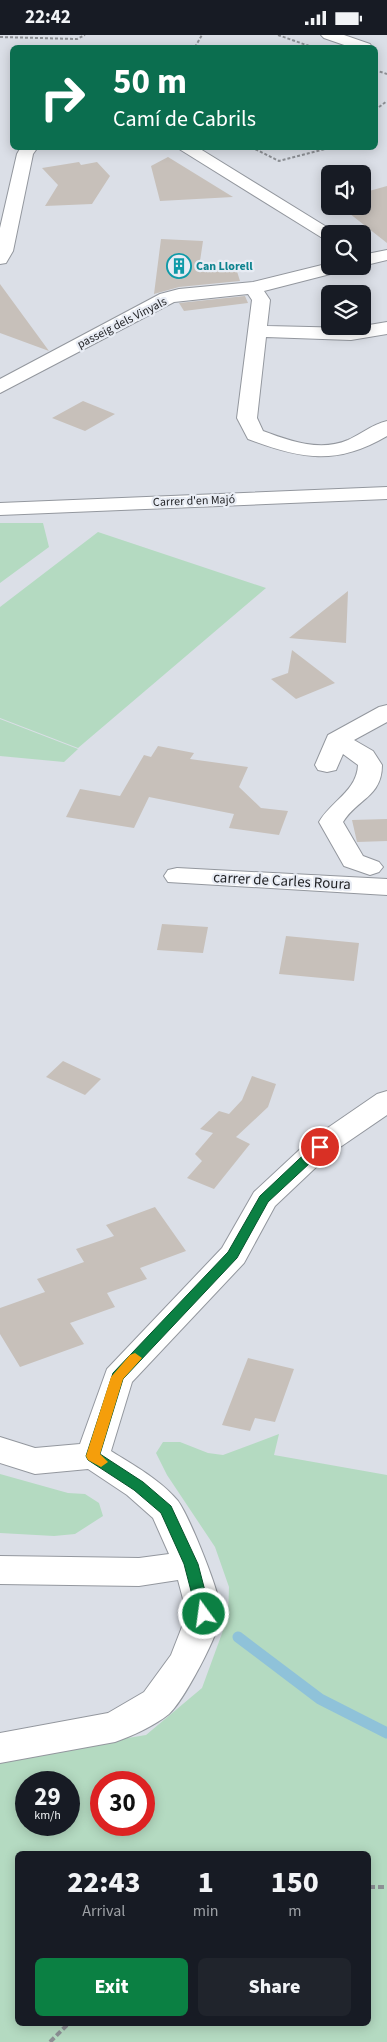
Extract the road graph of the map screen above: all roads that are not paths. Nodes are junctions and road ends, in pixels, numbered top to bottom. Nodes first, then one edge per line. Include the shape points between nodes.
1 (329, 35) edge
2 (350, 38) edge
3 (361, 45) edge
4 (28, 150) edge
5 (189, 150) edge
6 (321, 230) edge
7 (0, 259) edge
8 (321, 271) edge
9 (253, 288) junction
10 (387, 328) edge
11 (257, 331) junction
12 (0, 387) edge
13 (387, 427) edge
14 (387, 493) edge
15 (0, 509) edge
16 (387, 713) edge
17 (336, 740) junction
18 (327, 765) dead end
19 (370, 867) dead end
20 (177, 876) dead end
21 (387, 887) edge
22 (387, 1101) edge
23 (0, 1450) edge
24 (93, 1456) junction
25 (191, 1564) junction
26 (0, 1570) edge
27 (0, 1748) edge

1 - 2 street
2 - 3 street
4 - 7 street
5 - 6 street
8 - 9 street, passeig dels Vinyals
9 - 11 street via 261,300
9 - 12 street, passeig dels Vinyals via 167,298
10 - 11 street via 351,334
11 - 13 street via 247,417 255,435 288,448 320,452 350,448
14 - 15 street, Carrer d'en Majó
16 - 17 street
17 - 18 street
17 - 19 street via 364,756 370,765 369,781 336,812 331,822 352,861
20 - 21 street, carrer de Carles Roura
22 - 24 street via 320,1147 264,1199 233,1255 118,1377
23 - 24 street via 35,1461
24 - 25 street via 139,1486 166,1509
25 - 26 street via 139,1572
25 - 27 street via 204,1614 186,1662 157,1703 115,1727

